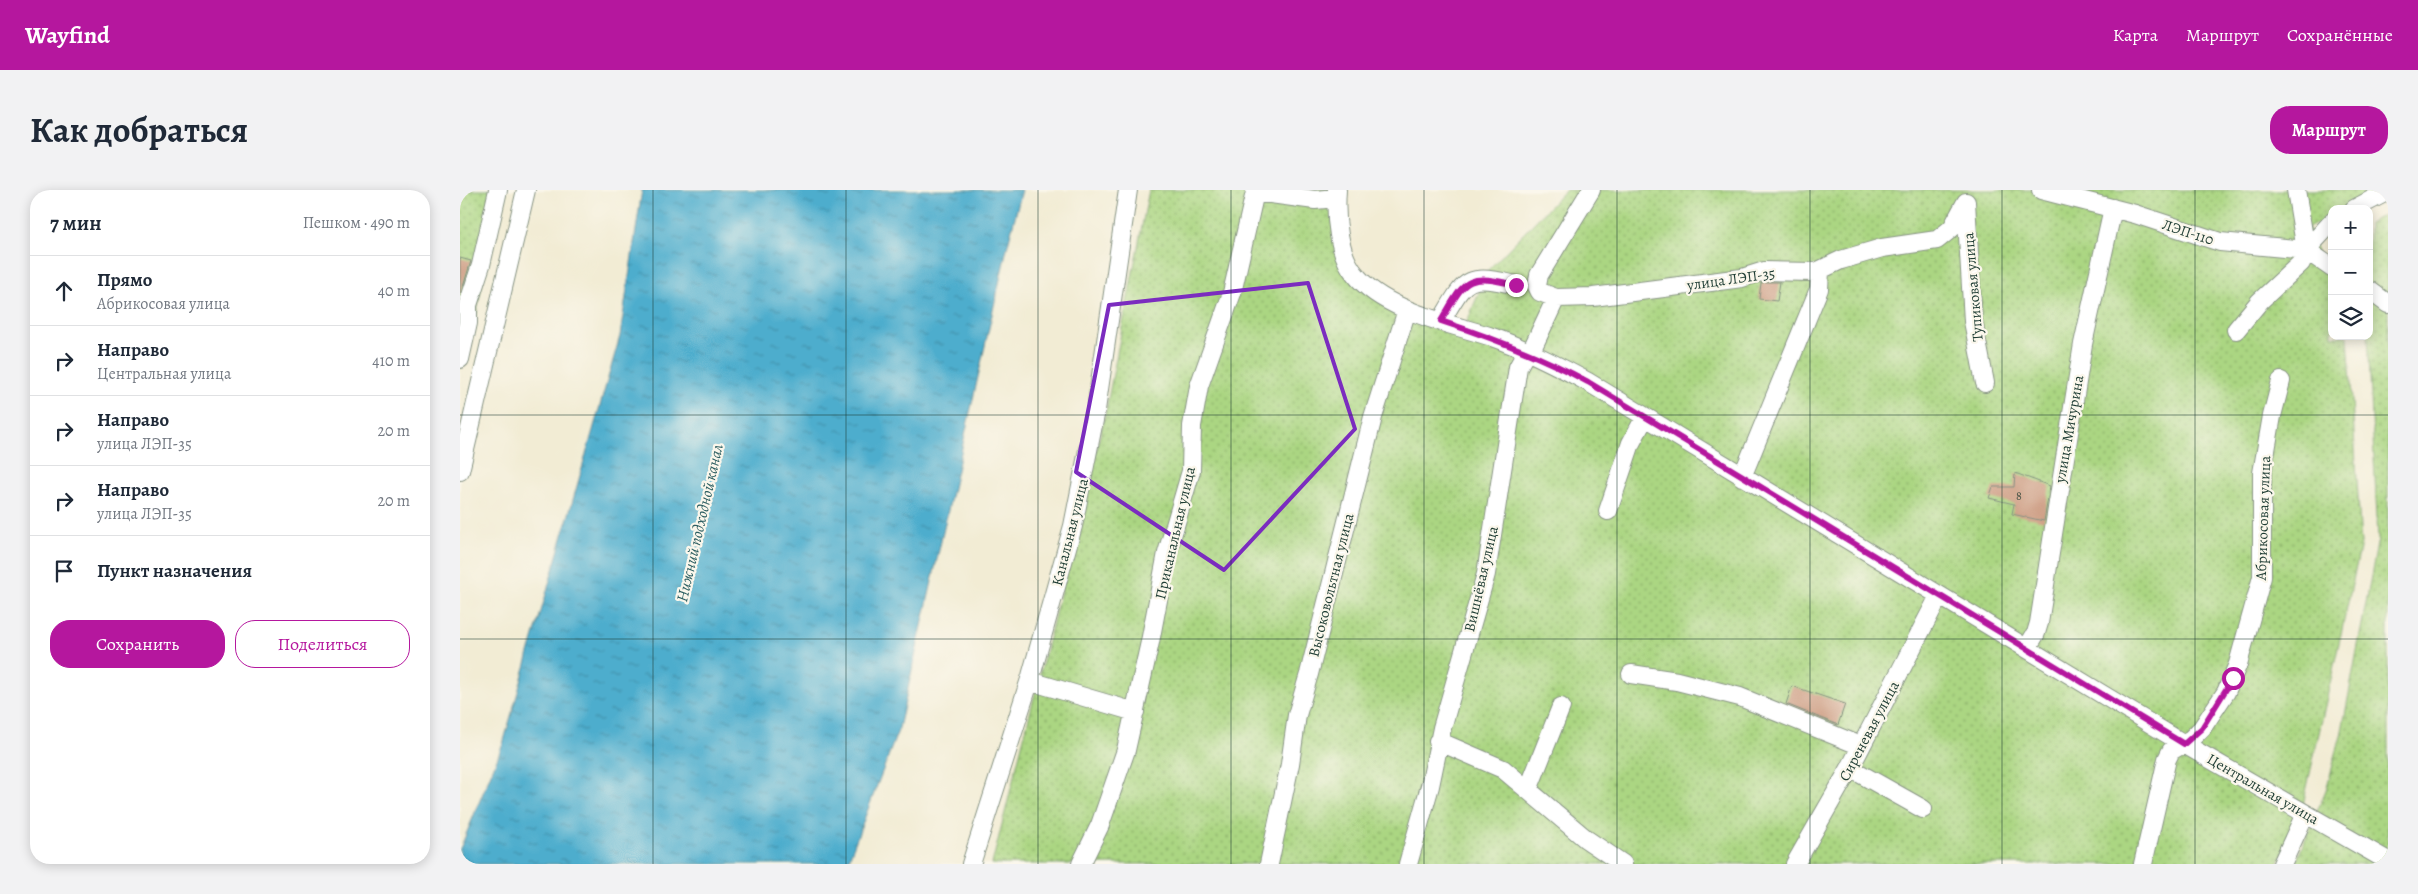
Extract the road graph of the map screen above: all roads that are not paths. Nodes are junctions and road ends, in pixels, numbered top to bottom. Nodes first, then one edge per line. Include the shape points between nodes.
1 (498, 190) edge
2 (526, 190) edge
3 (1128, 190) edge
4 (1591, 190) edge
5 (2041, 190) edge
6 (2296, 190) edge
7 (2388, 190) edge
8 (1337, 194) edge
9 (1965, 196) edge
10 (2361, 205) edge
11 (2113, 208) junction
12 (2328, 226) edge
13 (2306, 250) junction
14 (2328, 265) edge
15 (1820, 271) junction
16 (1516, 285) dead end
17 (2373, 293) edge
18 (1556, 298) junction
19 (2388, 304) edge
20 (1407, 310) junction
21 (464, 313) edge
22 (1441, 321) junction
23 (494, 325) junction
24 (2236, 330) dead end
25 (1529, 352) junction
26 (460, 359) edge
27 (2281, 381) dead end
28 (1985, 383) dead end
29 (1645, 417) junction
30 (460, 472) edge
31 (1742, 477) junction
32 (1608, 511) dead end
33 (1940, 596) junction
34 (2027, 648) junction
35 (1631, 674) dead end
36 (1030, 681) junction
37 (1561, 706) dead end
38 (1135, 712) junction
39 (1438, 741) junction
40 (2184, 744) junction
41 (1861, 746) junction
42 (1850, 768) junction
43 (1528, 790) junction
44 (1923, 809) dead end
45 (2305, 814) junction
46 (2388, 861) edge
47 (971, 864) edge
48 (1081, 864) edge
49 (1269, 864) edge
50 (1408, 864) edge
51 (1623, 864) edge
52 (1795, 864) edge
53 (2143, 864) edge
54 (2282, 864) edge

1 - 21 street via 481,265
2 - 23 street
3 - 36 street, Канальная улица via 1085,470 1073,526
4 - 18 street via 1539,274 1537,286 1540,292
5 - 11 street, ЛЭП-110
6 - 13 street
7 - 10 street
8 - 20 street, Центральная улица via 1340,236 1353,273 1373,290
8 - 38 street, Приканальная улица via 1307,199 1255,192 1232,293 1199,386 1192,426 1191,471 1167,553
9 - 15 street, улица ЛЭП-35 via 1952,228 1937,240 1882,248 1841,260
9 - 28 street, Тупиковая улица via 1973,321
11 - 13 street, ЛЭП-110 via 2220,242
11 - 34 street, улица Мичурина via 2083,344 2038,623
12 - 13 street
13 - 14 street, ЛЭП-110
13 - 24 street via 2301,263 2260,301
15 - 18 street, улица ЛЭП-35 via 1764,271 1742,278 1603,297
15 - 31 street via 1821,282
16 - 22 street via 1482,278 1467,282
17 - 19 street
18 - 25 street, Вишнёвая улица
20 - 22 street, Центральная улица
20 - 49 street, Высоковольтная улица via 1373,417 1297,715
21 - 23 street
21 - 26 street
22 - 25 street, Центральная улица
23 - 30 street
25 - 29 street, Центральная улица via 1588,382
25 - 39 street, Вишнёвая улица via 1520,362 1516,380 1486,574
27 - 40 street, Абрикосовая улица via 2262,473 2264,558 2258,597 2226,692 2202,728
29 - 31 street, Центральная улица
29 - 32 street via 1631,443
31 - 33 street, Центральная улица
33 - 34 street, Центральная улица
33 - 41 street, Сиреневая улица
34 - 40 street, Центральная улица
35 - 41 street via 1677,681 1740,697
36 - 38 street
36 - 47 street, Канальная улица
37 - 43 street
38 - 48 street, Приканальная улица via 1126,750 1100,824
39 - 43 street via 1494,764
39 - 50 street, Вишнёвая улица via 1430,786
40 - 45 street, Центральная улица
40 - 53 street, Абрикосовая улица via 2171,751 2167,759
41 - 42 street, Сиреневая улица
42 - 44 street
42 - 52 street, Сиреневая улица
43 - 51 street via 1586,839
45 - 46 street, Центральная улица
45 - 54 street

